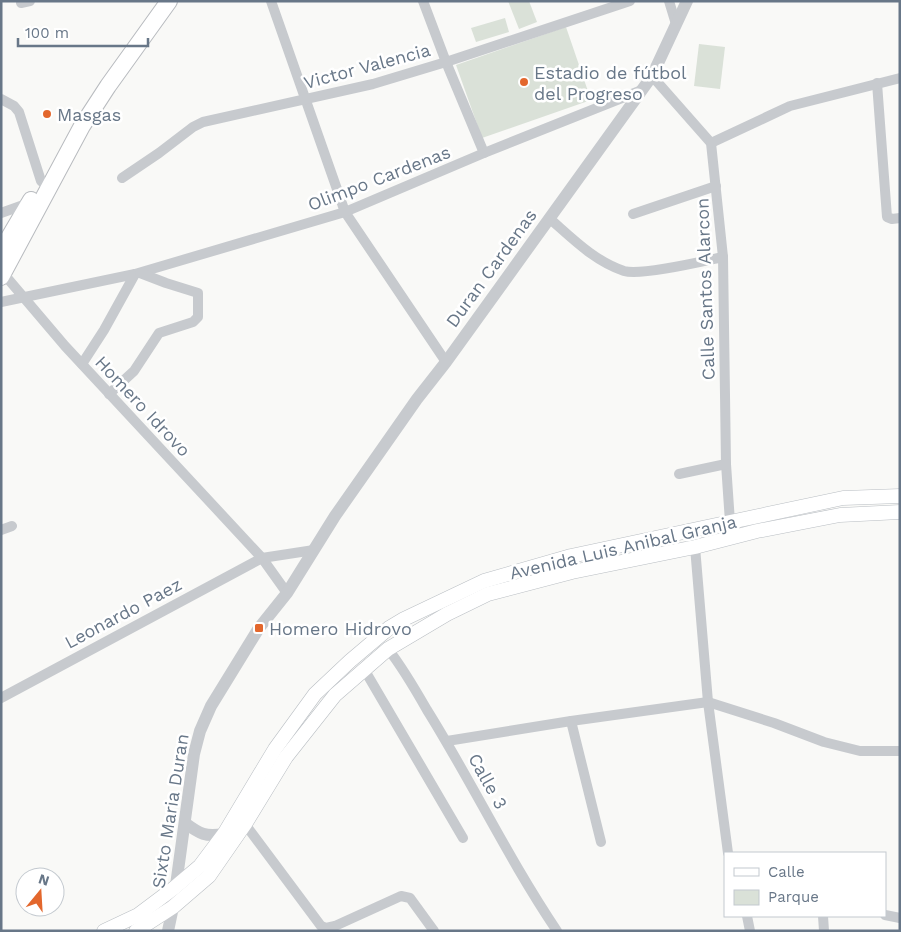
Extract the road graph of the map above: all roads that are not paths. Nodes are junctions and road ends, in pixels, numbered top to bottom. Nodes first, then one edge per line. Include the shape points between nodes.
1 (156, 1) edge
2 (169, 1) edge
3 (271, 1) edge
4 (423, 1) edge
5 (630, 1) edge
6 (668, 1) edge
7 (687, 1) edge
8 (676, 24) junction
9 (446, 62) junction
10 (652, 76) junction
11 (900, 78) edge
12 (877, 83) junction
13 (642, 90) junction
14 (1, 98) edge
15 (306, 99) junction
16 (710, 143) junction
17 (484, 154) junction
18 (122, 178) dead end
19 (46, 184) junction
20 (716, 186) junction
21 (29, 203) junction
22 (345, 212) junction
23 (1, 213) edge
24 (633, 214) dead end
25 (549, 218) junction
26 (900, 218) edge
27 (1, 252) edge
28 (723, 257) junction
29 (138, 274) junction
30 (2, 275) edge
31 (24, 298) junction
32 (1, 302) edge
33 (446, 362) junction
34 (82, 364) junction
35 (109, 394) junction
36 (726, 464) junction
37 (679, 474) dead end
38 (900, 496) edge
39 (900, 512) edge
40 (730, 522) junction
41 (12, 526) dead end
42 (1, 530) edge
43 (695, 547) junction
44 (314, 550) junction
45 (262, 558) junction
46 (287, 593) junction
47 (388, 649) junction
48 (364, 669) junction
49 (1, 698) edge
50 (708, 702) junction
51 (571, 721) junction
52 (447, 741) junction
53 (900, 751) edge
54 (185, 823) junction
55 (245, 824) junction
56 (224, 834) junction
57 (463, 838) dead end
58 (601, 842) dead end
59 (728, 852) edge
60 (174, 888) junction
61 (173, 907) junction
62 (886, 915) edge
63 (747, 917) edge
64 (823, 917) edge
65 (900, 918) edge
66 (104, 931) edge
67 (136, 931) edge
68 (168, 931) edge
69 (434, 931) edge
70 (557, 931) edge
71 (750, 931) edge
72 (824, 931) edge

1 - 19 highway via 87,104
2 - 19 highway via 108,86
3 - 15 street
4 - 9 street
5 - 9 street, Victor Valencia
6 - 8 street
7 - 8 street, Duran Cardenas
8 - 10 street, Duran Cardenas
9 - 15 street, Victor Valencia
9 - 17 street
10 - 13 street, Duran Cardenas
10 - 16 street
11 - 12 street
12 - 16 street via 790,106
12 - 26 street via 887,217
13 - 17 street, Olimpo Cardenas
13 - 25 street, Duran Cardenas
14 - 19 street via 19,112
15 - 18 street, Victor Valencia via 203,122
15 - 22 street
16 - 20 street, Calle Santos Alarcon
17 - 22 street, Olimpo Cardenas
19 - 21 highway
19 - 30 highway
20 - 24 street
20 - 28 street, Calle Santos Alarcon
21 - 23 street
21 - 27 highway
22 - 29 street, Olimpo Cardenas
22 - 33 street
25 - 28 street via 600,260 626,271 637,272
25 - 33 street, Duran Cardenas
28 - 36 street, Calle Santos Alarcon
29 - 31 street, Olimpo Cardenas
29 - 34 street
29 - 35 street via 195,290 198,293 198,318 159,333 134,371
30 - 31 street, Homero Idrovo
31 - 32 street, Olimpo Cardenas
31 - 34 street, Homero Idrovo
33 - 44 street, Duran Cardenas
34 - 35 street, Homero Idrovo
35 - 45 street, Homero Idrovo
36 - 37 street
36 - 40 street, Calle Santos Alarcon
38 - 40 main road, Avenida Luis Anibal Granja via 843,498
39 - 43 main road, Avenida Luis Anibal Granja via 840,515
40 - 56 main road, Avenida Luis Anibal Granja via 571,556 484,581 390,628 315,694 275,749
41 - 42 street
43 - 47 main road, Avenida Luis Anibal Granja via 572,572 488,594 446,614
43 - 50 street
44 - 45 street
44 - 46 street, Sixto Maria Duran
45 - 46 street, Homero Idrovo
45 - 49 street, Leonardo Paez
46 - 54 street, Sixto Maria Duran via 259,628 211,706 194,754
47 - 48 main road, Avenida Luis Anibal Granja
47 - 52 street, Calle 3
48 - 55 main road, Avenida Luis Anibal Granja via 335,694 286,756
48 - 57 street
50 - 51 street
50 - 53 street via 824,742 860,750
50 - 59 street
51 - 52 street
51 - 58 street
52 - 70 street, Calle 3
54 - 56 street via 210,837
54 - 60 street, Sixto Maria Duran
55 - 61 main road, Avenida Luis Anibal Granja via 209,876
55 - 69 street via 321,926 335,926 401,896 410,898
56 - 60 main road, Avenida Luis Anibal Granja via 200,866
60 - 61 street, Sixto Maria Duran
60 - 66 main road, Avenida Luis Anibal Granja via 138,914
61 - 67 main road, Avenida Luis Anibal Granja
61 - 68 street, Sixto Maria Duran
62 - 65 street
63 - 71 street
64 - 72 street

